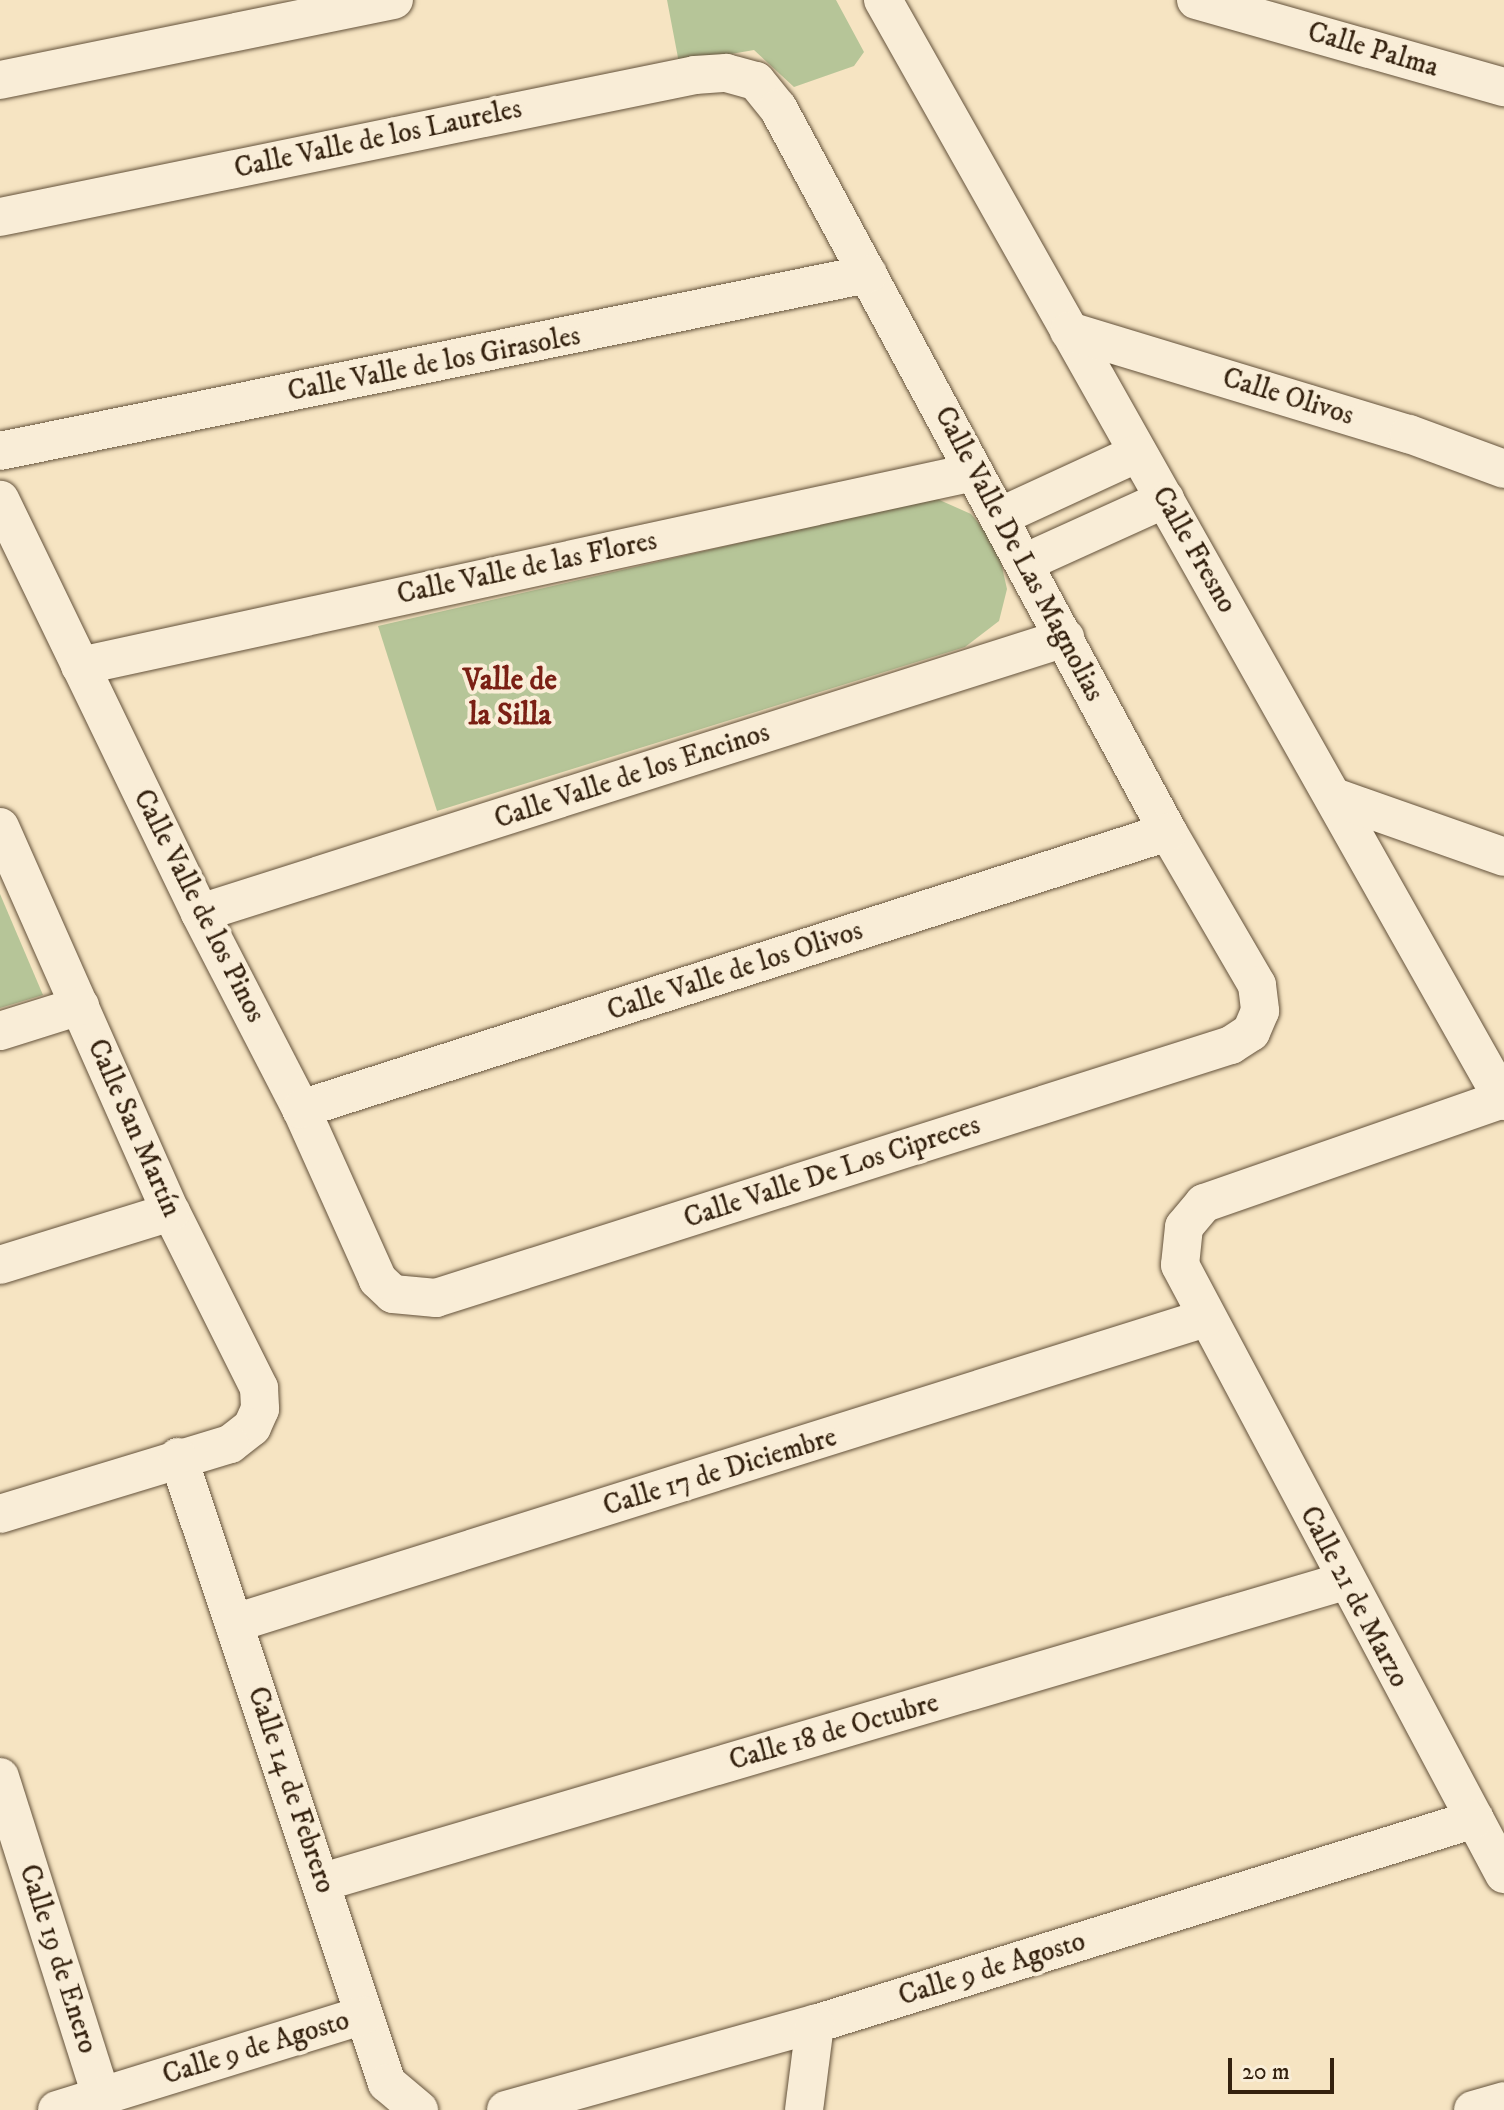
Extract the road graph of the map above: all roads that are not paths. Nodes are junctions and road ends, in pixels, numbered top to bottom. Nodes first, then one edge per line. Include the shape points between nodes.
1 (394, 0) edge
2 (883, 0) edge
3 (1196, 0) edge
4 (0, 80) edge
5 (756, 81) joint
6 (1504, 87) edge
7 (0, 217) edge
8 (868, 274) junction
9 (1069, 331) junction
10 (0, 451) edge
11 (1138, 453) junction
12 (1504, 469) edge
13 (974, 472) junction
14 (1165, 499) junction
15 (0, 500) edge
16 (999, 517) junction
17 (1024, 563) junction
18 (1065, 638) junction
19 (80, 666) junction
20 (1334, 797) junction
21 (0, 827) edge
22 (1168, 832) junction
23 (1504, 857) edge
24 (200, 913) junction
25 (80, 1006) junction
26 (0, 1031) edge
27 (1251, 1032) joint
28 (1504, 1100) edge
29 (301, 1109) junction
30 (171, 1212) junction
31 (0, 1265) edge
32 (410, 1299) joint
33 (1205, 1318) junction
34 (178, 1457) junction
35 (0, 1514) edge
36 (1345, 1581) junction
37 (235, 1623) junction
38 (0, 1777) edge
39 (1475, 1819) junction
40 (1504, 1874) edge
41 (323, 1882) junction
42 (363, 2015) junction
43 (815, 2024) junction
44 (101, 2096) junction
45 (1504, 2101) edge
46 (57, 2110) edge
47 (419, 2110) edge
48 (514, 2110) edge
49 (804, 2110) edge
50 (1473, 2110) edge

1 - 4 street
2 - 9 street, Calle Fresno
3 - 6 street, Calle Palma
5 - 7 street, Calle Valle de los Laureles via 726,73 695,75
5 - 8 street, Calle Valle De Las Magnolias via 778,108
8 - 10 street, Calle Valle de los Girasoles
8 - 13 street, Calle Valle De Las Magnolias
9 - 11 street, Calle Fresno
9 - 12 street, Calle Olivos via 1409,434
11 - 14 street, Calle Fresno
11 - 16 street
13 - 16 street, Calle Valle De Las Magnolias
13 - 19 street, Calle Valle de las Flores
14 - 17 street
14 - 20 street, Calle Fresno
15 - 19 street, Calle Valle de los Pinos
16 - 17 street, Calle Valle De Las Magnolias
17 - 18 street, Calle Valle De Las Magnolias
18 - 22 street, Calle Valle De Las Magnolias
18 - 24 street, Calle Valle de los Encinos
19 - 24 street, Calle Valle de los Pinos
20 - 23 street
20 - 28 street, Calle Fresno
21 - 25 street, Calle San Martín
22 - 27 street, Calle Valle De Las Magnolias via 1257,985 1260,1011
22 - 29 street, Calle Valle de los Olivos
24 - 29 street, Calle Valle de los Pinos
25 - 26 street
25 - 30 street, Calle San Martín
27 - 32 street, Calle Valle De Los Cipreces via 1231,1045 436,1298
28 - 33 street, Calle 21 de Marzo via 1204,1203 1184,1227 1180,1265
29 - 32 street, Calle Valle de los Pinos via 378,1280 393,1294
30 - 31 street
30 - 34 street, Calle San Martín via 259,1388 260,1409 252,1427 230,1444
33 - 36 street, Calle 21 de Marzo
33 - 37 street, Calle 17 de Diciembre
34 - 35 street
34 - 37 street, Calle 14 de Febrero
36 - 39 street, Calle 21 de Marzo
36 - 41 street, Calle 18 de Octubre
37 - 41 street, Calle 14 de Febrero
38 - 44 street, Calle 19 de Enero
39 - 40 street, Calle 21 de Marzo
39 - 43 street, Calle 9 de Agosto
41 - 42 street, Calle 14 de Febrero
42 - 44 street, Calle 9 de Agosto
42 - 47 street, Calle 14 de Febrero via 387,2083
43 - 48 street, Calle 9 de Agosto
43 - 49 street
44 - 46 street, Calle 9 de Agosto
45 - 50 street

